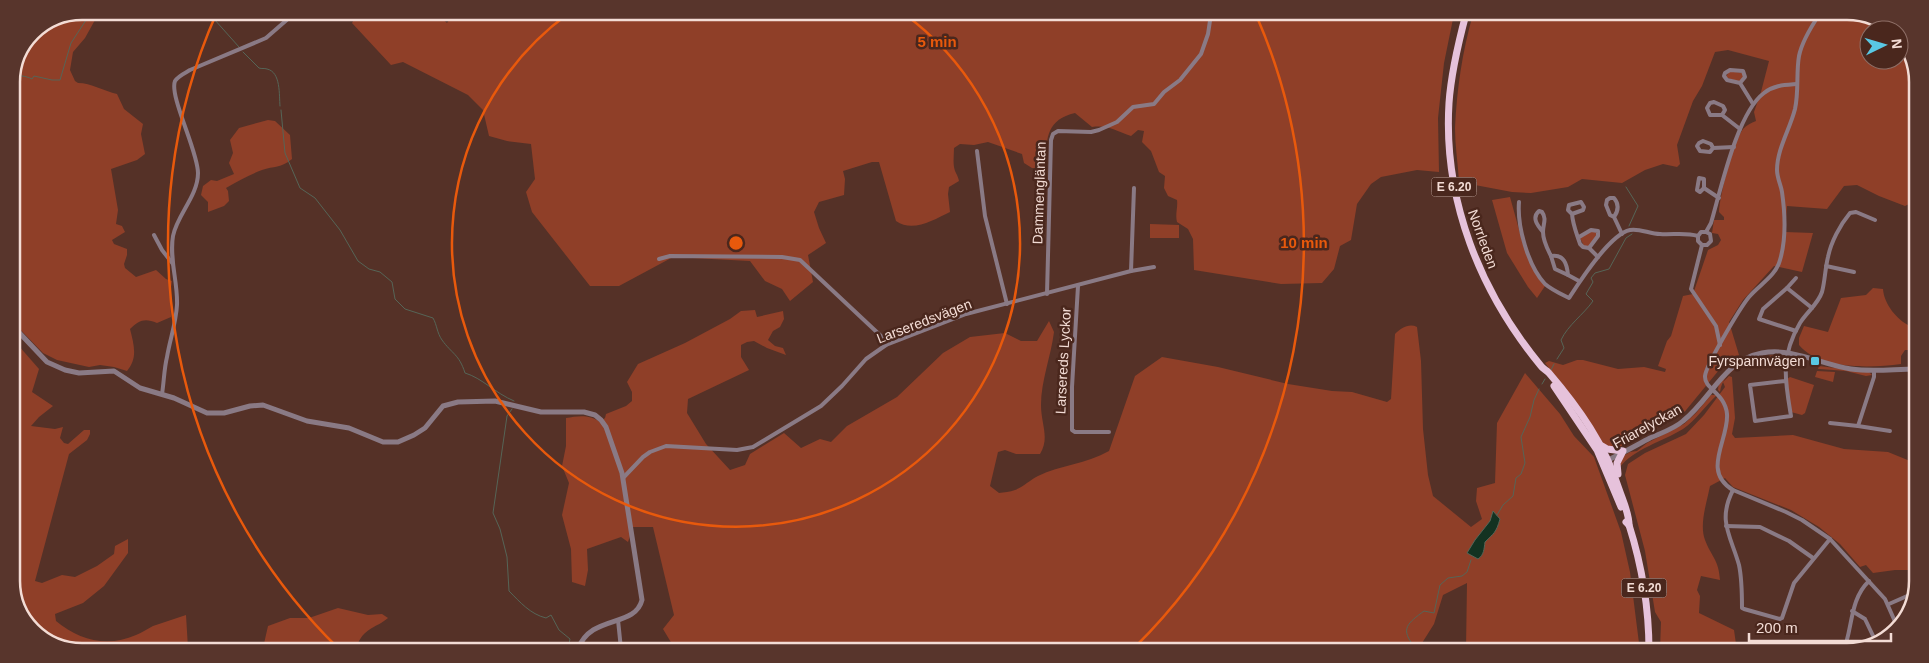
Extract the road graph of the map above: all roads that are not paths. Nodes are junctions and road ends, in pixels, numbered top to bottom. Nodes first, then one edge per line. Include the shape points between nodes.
1 (287, 20) edge
2 (1210, 20) edge
3 (1465, 20) edge
4 (1816, 20) edge
5 (1740, 83) junction
6 (1797, 84) junction
7 (1753, 104) junction
8 (1722, 115) junction
9 (1740, 129) junction
10 (1734, 147) junction
11 (1714, 148) dead end
12 (977, 151) dead end
13 (1134, 188) dead end
14 (1704, 188) dead end
15 (1719, 198) junction
16 (1519, 202) dead end
17 (1572, 214) dead end
18 (1614, 217) junction
19 (1875, 220) dead end
20 (1543, 232) junction
21 (1706, 232) junction
22 (1622, 234) junction
23 (154, 235) dead end
24 (1698, 236) junction
25 (1579, 237) junction
26 (1702, 245) junction
27 (1589, 248) junction
28 (1551, 256) junction
29 (1598, 257) junction
30 (659, 258) dead end
31 (173, 264) junction
32 (1826, 266) junction
33 (1154, 267) dead end
34 (1131, 271) junction
35 (1854, 272) dead end
36 (1568, 275) junction
37 (1796, 278) dead end
38 (1579, 281) junction
39 (1078, 286) junction
40 (1787, 288) junction
41 (1047, 294) junction
42 (1007, 304) junction
43 (1812, 308) junction
44 (1796, 331) junction
45 (20, 334) edge
46 (886, 345) junction
47 (1720, 345) junction
48 (1788, 353) junction
49 (1542, 368) junction
50 (1909, 369) edge
51 (1874, 371) junction
52 (1785, 380) junction
53 (1712, 390) junction
54 (162, 394) junction
55 (1830, 423) dead end
56 (1858, 426) junction
57 (1890, 431) dead end
58 (1109, 432) dead end
59 (1601, 446) junction
60 (1623, 451) junction
61 (1606, 461) junction
62 (623, 478) junction
63 (1620, 490) junction
64 (1733, 490) junction
65 (1629, 525) junction
66 (1726, 526) junction
67 (1830, 540) junction
68 (1813, 558) junction
69 (1869, 582) junction
70 (1907, 596) edge
71 (1888, 604) junction
72 (1852, 611) junction
73 (618, 620) junction
74 (1895, 620) edge
75 (1874, 637) edge
76 (581, 643) edge
77 (620, 643) edge
78 (1648, 643) edge
79 (1845, 643) edge

1 - 31 street via 266,38 190,70 176,81 176,97 198,175 174,234
2 - 41 street, Dammengläntan via 1201,54 1180,80 1154,104 1133,107 1118,122 1099,130 1058,131 1053,134
3 - 49 highway, Norrleden / E 6.20 via 1454,63 1449,110 1451,162 1458,207 1470,247 1491,291
4 - 6 street via 1799,56
5 - 5 street via 1727,80 1725,73 1743,71 1746,77
5 - 7 street
6 - 7 street via 1774,87
6 - 47 street via 1795,110 1778,164 1784,226 1780,261 1776,270 1742,307
7 - 9 street
8 - 8 street via 1723,106 1710,103 1707,108 1710,114
8 - 9 street
9 - 10 street
10 - 11 street
10 - 15 street
12 - 42 street via 985,216
13 - 34 street
14 - 15 street
15 - 21 street
16 - 38 street via 1521,230 1540,277 1552,289 1569,298
17 - 25 street
18 - 18 street via 1618,205 1614,198 1609,198 1606,205
18 - 22 street
19 - 32 street via 1856,212 1850,213 1832,243
20 - 20 street via 1545,216 1539,211 1535,219
20 - 28 street
21 - 24 street
21 - 26 street via 1710,234 1711,241
22 - 24 street via 1634,230
22 - 29 street
23 - 31 street
24 - 26 street
25 - 27 street via 1580,244
25 - 27 street via 1591,230 1598,231
26 - 47 street via 1691,289 1716,326
27 - 29 street
28 - 36 street via 1555,269
28 - 36 street via 1562,257
29 - 38 street
30 - 46 street via 782,256 800,260 881,336
31 - 54 street via 177,292 176,321 166,357
32 - 35 street
32 - 43 street via 1821,294
33 - 34 street, Larseredsvägen
34 - 39 street, Larseredsvägen
36 - 38 street
37 - 40 street
39 - 41 street, Larseredsvägen
39 - 58 street, Larsereds Lyckor via 1072,430
40 - 43 street
40 - 44 street via 1763,309 1759,319
41 - 42 street, Larseredsvägen
42 - 46 street, Larseredsvägen via 966,314
43 - 44 street
44 - 48 street
45 - 54 street via 52,366 77,373 114,371 140,388
46 - 62 street, Larseredsvägen via 866,359 821,406 753,447 737,450 666,446 643,457
47 - 53 street via 1705,374 1706,383
48 - 51 street, Friarelyckan via 1830,365
48 - 52 street
48 - 53 street, Friarelyckan via 1768,352 1745,359 1726,373
49 - 59 highway, Norrleden / E 6.20 via 1573,403
49 - 61 highway, Norrleden / E 6.20
50 - 51 street, Friarelyckan
51 - 56 street
52 - 52 street via 1791,416 1755,421 1750,385
53 - 60 street, Friarelyckan via 1681,423
53 - 64 street via 1722,398 1727,415 1717,459 1718,472 1723,483
54 - 62 street via 208,414 263,405 390,443 414,435 425,428 443,406 458,402 495,401 541,412 590,413 604,424
55 - 56 street
56 - 57 street
59 - 60 highway
59 - 61 highway, Norrleden / E 6.20
60 - 61 street, Friarelyckan
60 - 63 highway via 1616,468
61 - 63 highway, Norrleden / E 6.20
61 - 65 highway, Norrleden / E 6.20
62 - 73 street via 642,596 639,607 631,615
63 - 65 highway, Norrleden / E 6.20
64 - 66 street via 1728,501
64 - 67 street via 1802,520
65 - 78 highway, Norrleden / E 6.20 via 1644,591
66 - 68 street via 1760,527
66 - 68 street via 1742,578 1744,609 1782,618 1794,583
67 - 68 street
67 - 69 street
69 - 71 street
69 - 72 street
70 - 71 street
71 - 74 street
72 - 75 street via 1866,620
72 - 79 street
73 - 76 street via 589,632
73 - 77 street

